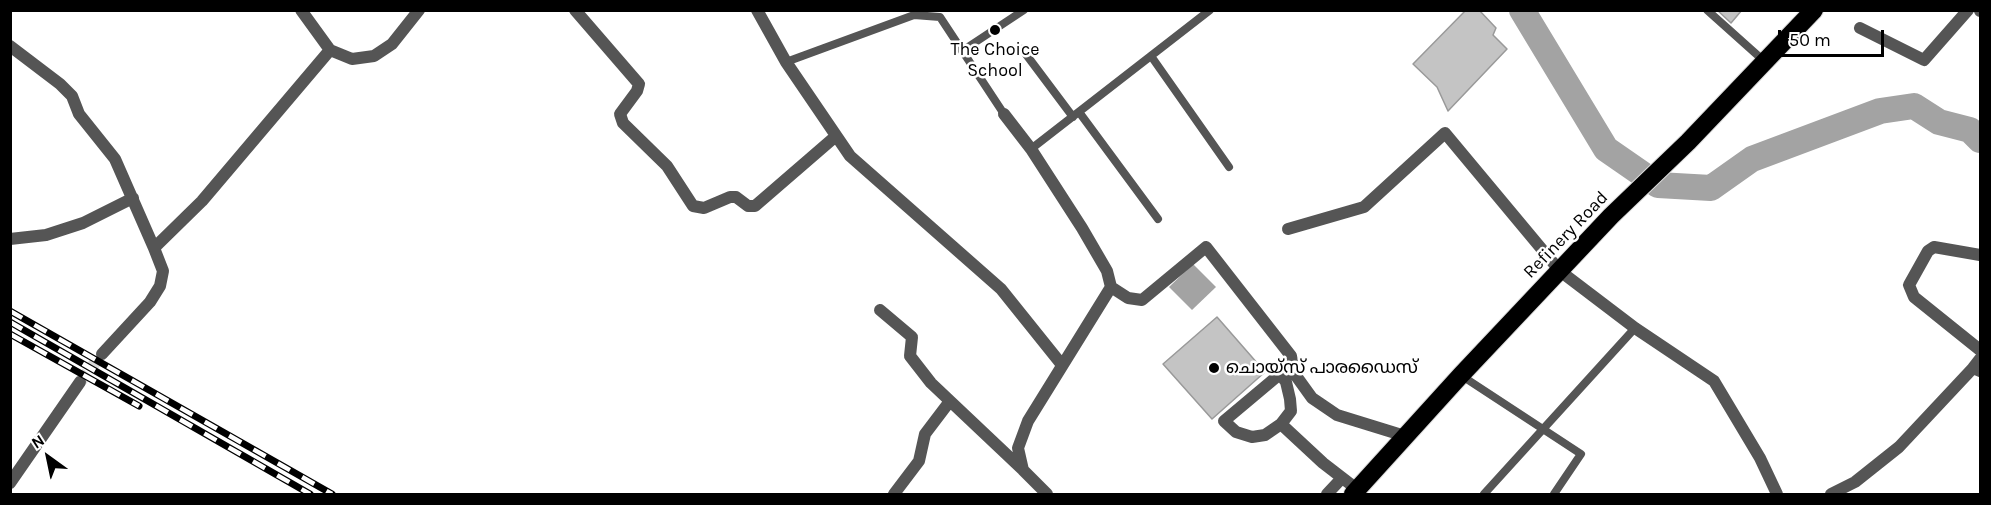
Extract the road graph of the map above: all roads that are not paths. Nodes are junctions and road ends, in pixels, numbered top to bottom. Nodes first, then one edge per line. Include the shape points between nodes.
1 (301, 10) edge
2 (419, 10) edge
3 (575, 10) edge
4 (757, 10) edge
5 (1024, 10) edge
6 (1210, 10) edge
7 (1707, 10) edge
8 (1814, 10) edge
9 (1968, 10) edge
10 (1198, 14) edge
11 (1860, 28) dead end
12 (10, 46) edge
13 (330, 50) junction
14 (1022, 50) dead end
15 (962, 51) junction
16 (1151, 56) junction
17 (786, 62) junction
18 (1765, 62) junction
19 (1004, 114) joint
20 (1076, 115) junction
21 (836, 136) junction
22 (1031, 148) junction
23 (1229, 167) dead end
24 (133, 198) junction
25 (1158, 219) dead end
26 (1288, 229) dead end
27 (10, 239) edge
28 (154, 248) junction
29 (1980, 255) edge
30 (1564, 267) junction
31 (1111, 287) junction
32 (880, 310) dead end
33 (1635, 328) junction
34 (1980, 350) edge
35 (102, 354) tunnel mouth
36 (1062, 365) junction
37 (1978, 366) edge
38 (1461, 375) junction
39 (80, 382) tunnel mouth
40 (950, 401) junction
41 (1281, 424) junction
42 (1544, 431) junction
43 (1405, 436) junction
44 (1023, 470) junction
45 (1342, 478) junction
46 (10, 483) edge
47 (1356, 492) edge
48 (1042, 493) edge
49 (894, 495) edge
50 (1327, 495) edge
51 (1484, 495) edge
52 (1554, 495) edge
53 (1777, 495) edge
54 (1831, 495) edge

1 - 13 street
2 - 13 street via 392,44 375,56 351,59
3 - 21 street via 639,84 620,114 623,123 667,166 693,206 704,208 730,197 755,206
4 - 17 street
5 - 15 lane
6 - 10 lane
7 - 18 lane
8 - 18 highway, Refinery Road
9 - 11 street via 1924,60
10 - 16 lane
12 - 24 street via 72,96 79,114 115,159
13 - 28 street via 202,201
14 - 20 lane
15 - 17 lane via 940,17 914,15
15 - 19 lane
16 - 20 lane
16 - 23 lane
17 - 21 street
18 - 30 highway, Refinery Road
19 - 22 street
20 - 22 lane
20 - 25 lane
21 - 36 street via 850,156 1001,289
22 - 31 street via 1107,271
24 - 27 street via 82,223 45,235
24 - 28 street
26 - 30 street via 1364,207 1445,133
28 - 35 street via 163,271 160,286
29 - 34 street via 1934,247 1909,285 1914,297
30 - 33 street
30 - 38 highway, Refinery Road
31 - 36 street
31 - 43 street via 1128,298 1142,300 1206,247 1291,356 1294,373 1312,398 1337,415
32 - 40 street via 912,337 910,356
33 - 42 lane
33 - 53 street via 1721,388
36 - 44 street via 1018,448
37 - 54 street via 1899,447 1855,482
38 - 42 lane
38 - 43 highway, Refinery Road
39 - 46 street
40 - 44 street
40 - 49 street via 925,434 919,461
41 - 41 street via 1264,435 1252,437 1236,432 1224,422 1280,374 1286,382 1291,411
41 - 45 street
42 - 51 lane
42 - 52 lane via 1581,454
43 - 47 highway, Refinery Road
44 - 48 street
45 - 47 street
45 - 50 street

